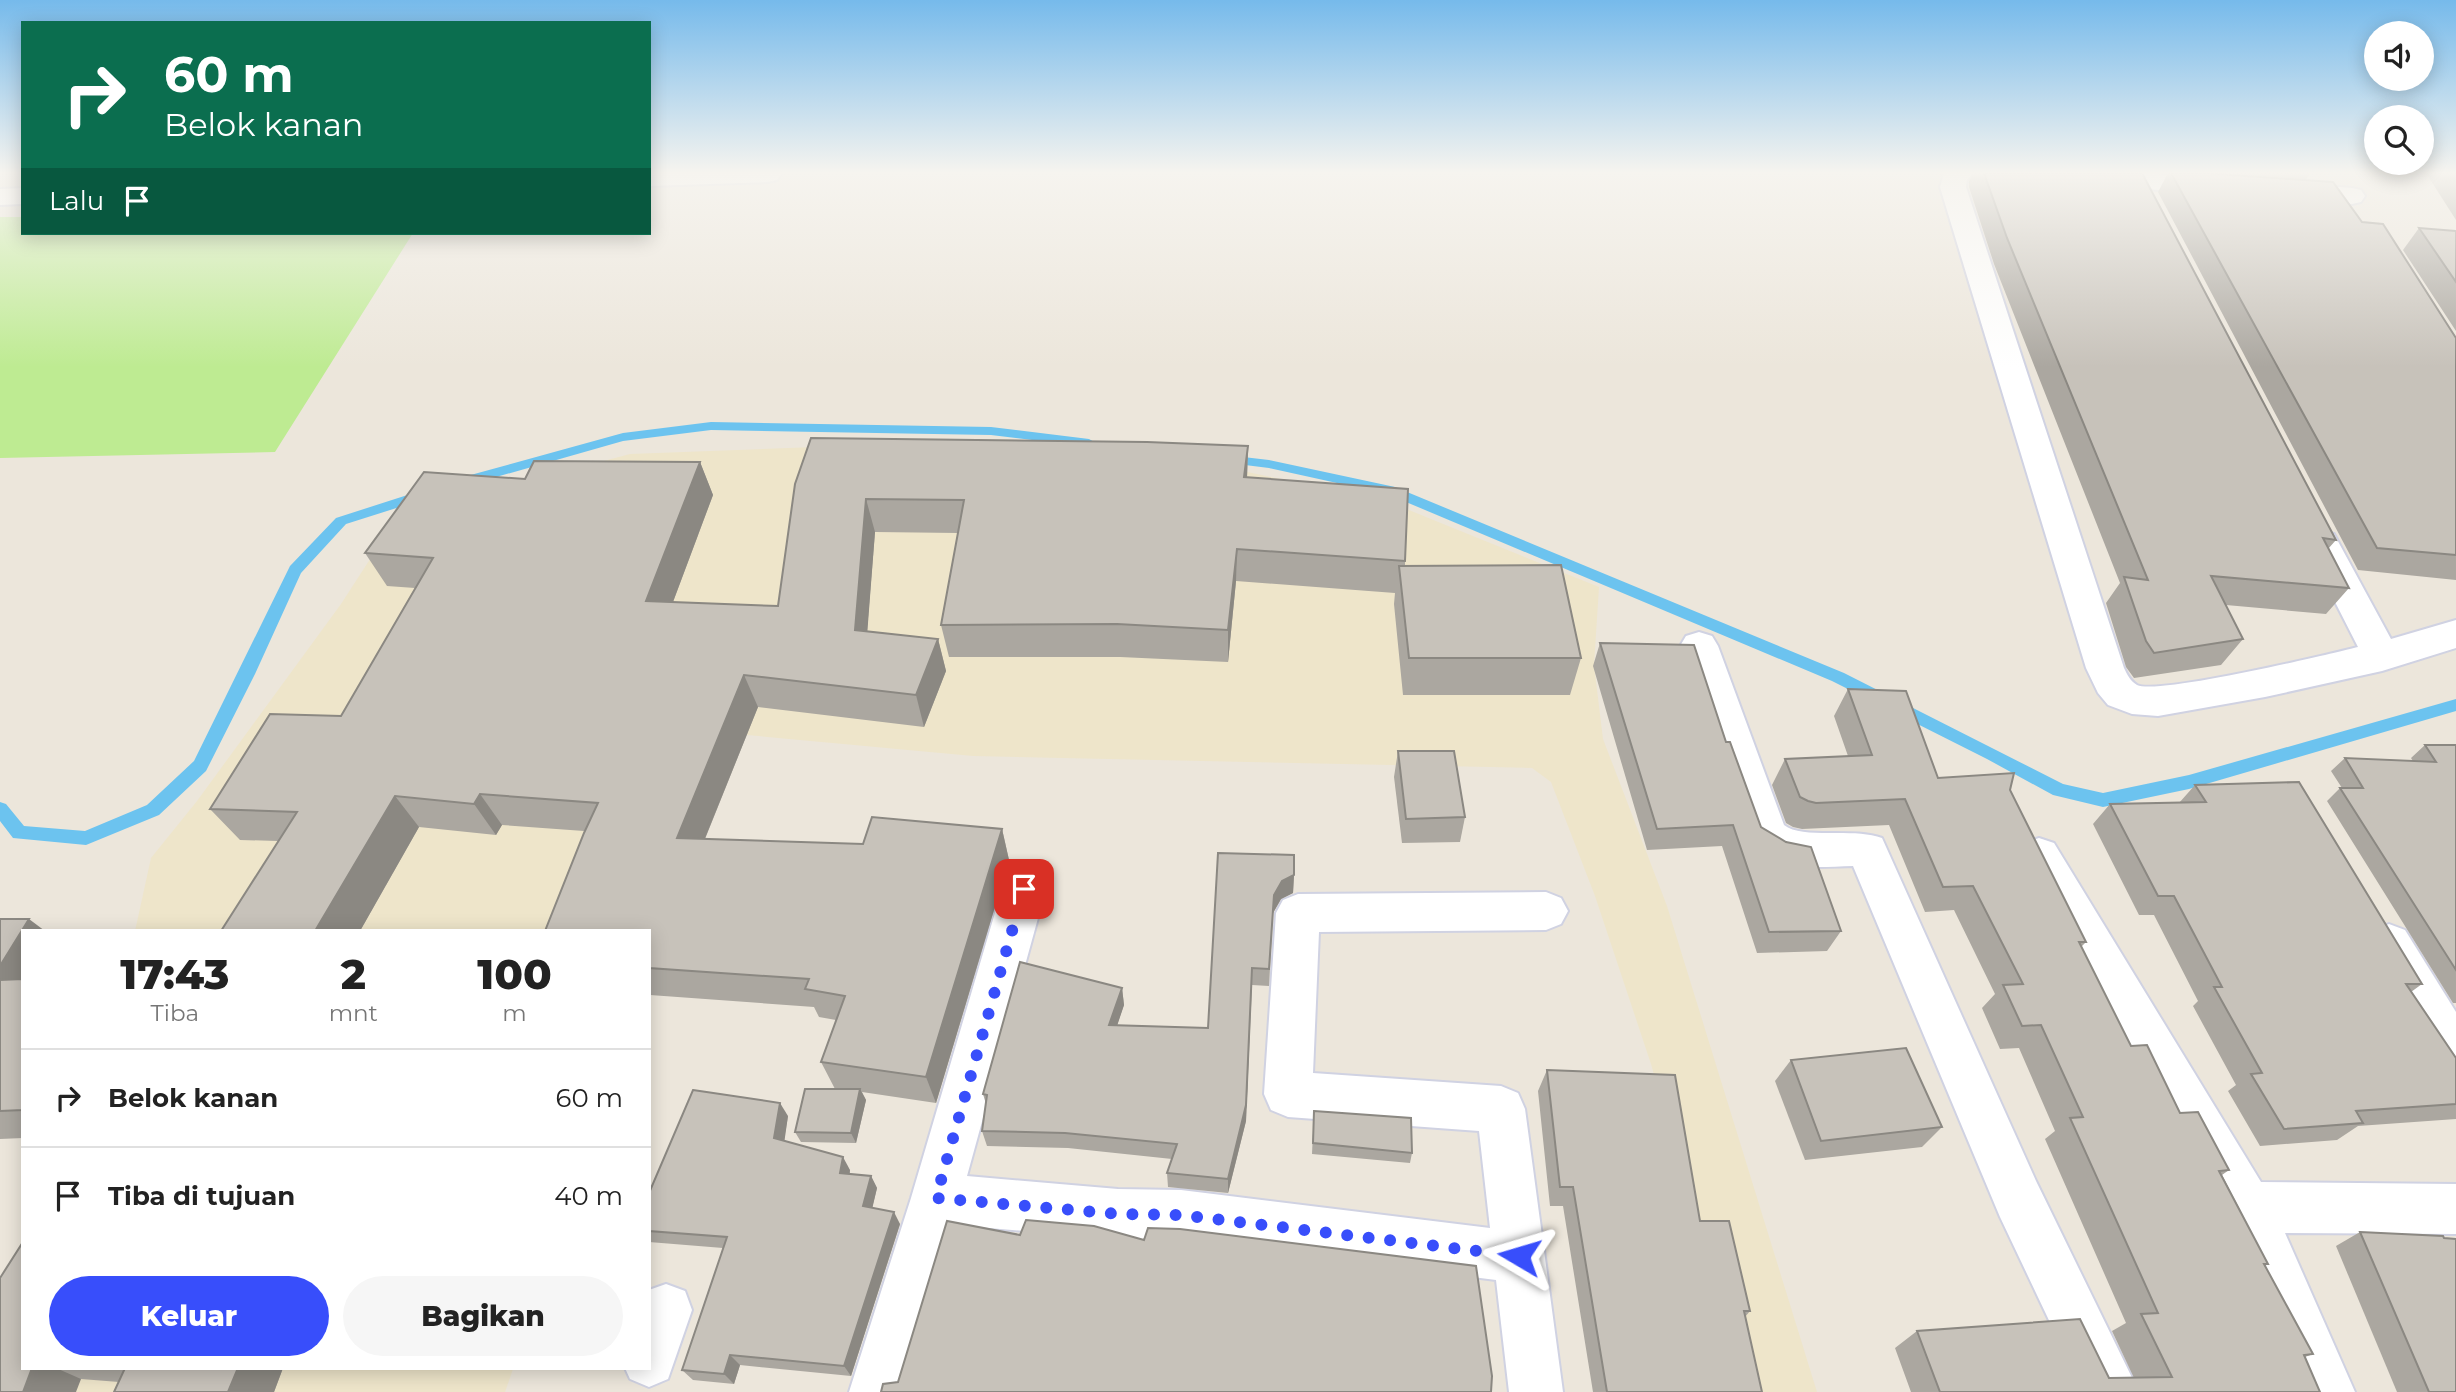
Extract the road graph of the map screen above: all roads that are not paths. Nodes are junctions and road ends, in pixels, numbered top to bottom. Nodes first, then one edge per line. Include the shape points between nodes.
1 (1969, 238) edge
2 (2312, 523) edge
3 (2456, 634) edge
4 (1699, 646) dead end
5 (2382, 657) junction
6 (2014, 815) edge
7 (1024, 889) dead end
8 (1546, 911) dead end
9 (2372, 916) edge
10 (2456, 1054) edge
11 (936, 1198) junction
12 (2248, 1207) junction
13 (2456, 1209) edge
14 (1519, 1256) junction
15 (666, 1310) dead end
16 (651, 1354) edge
17 (646, 1370) edge
18 (639, 1392) edge
19 (876, 1392) edge
20 (1536, 1392) edge
21 (2112, 1392) edge
22 (2328, 1392) edge

1 - 5 street via 2115,689 2150,702
2 - 5 street
3 - 5 street
4 - 21 street via 1767,836 1791,851 1848,846 1867,850 2018,1199
6 - 12 street
7 - 11 street
8 - 14 street via 1298,913 1288,1094 1500,1109
9 - 10 street
11 - 14 street via 1181,1215
11 - 19 street
12 - 13 street
12 - 22 street
14 - 20 street
15 - 16 street
17 - 18 street

